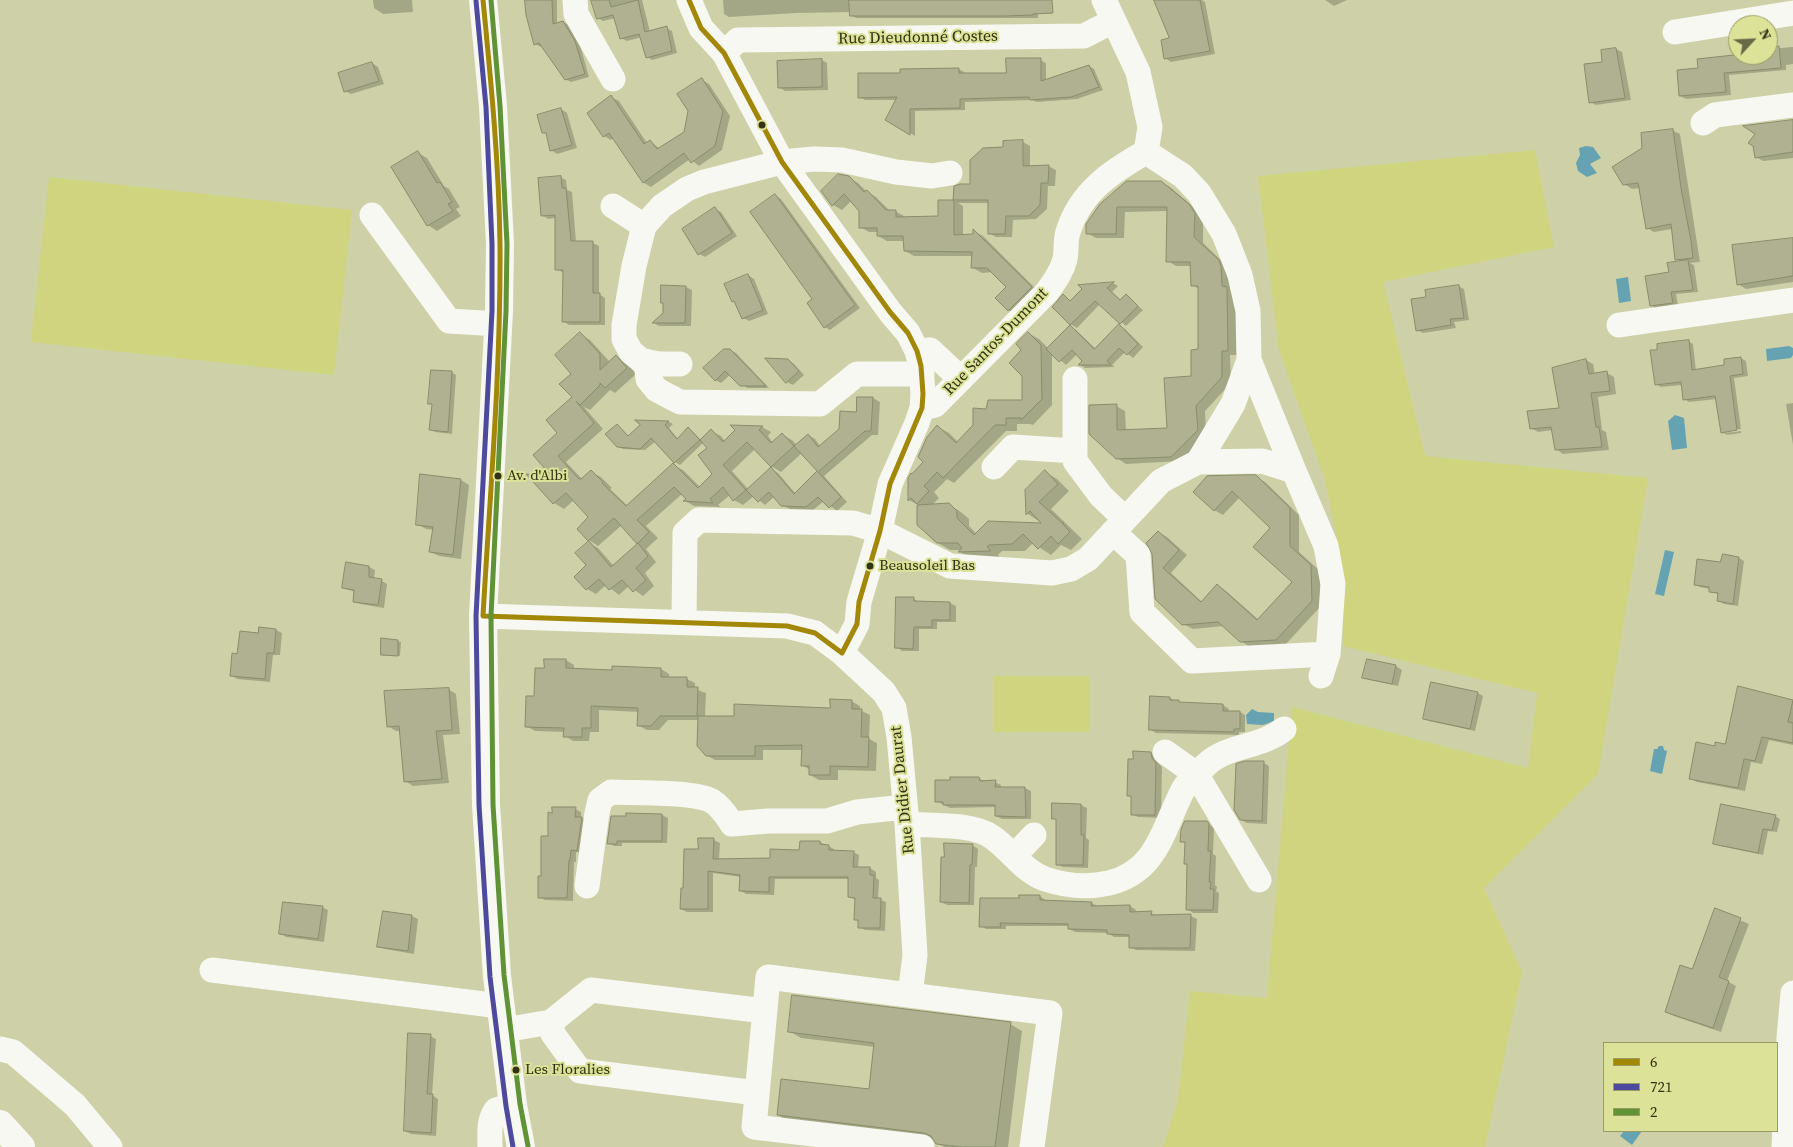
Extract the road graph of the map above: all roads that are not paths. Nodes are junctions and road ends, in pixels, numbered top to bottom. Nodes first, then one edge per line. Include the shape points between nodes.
1 (483, 0) edge
2 (575, 0) edge
3 (689, 0) edge
4 (1109, 10) edge
5 (1793, 13) edge
6 (1675, 32) dead end
7 (724, 53) junction
8 (613, 79) dead end
9 (1793, 104) edge
10 (1703, 123) dead end
11 (1146, 152) junction
12 (782, 162) junction
13 (950, 173) dead end
14 (612, 206) dead end
15 (372, 215) dead end
16 (644, 226) junction
17 (1793, 300) edge
18 (499, 324) junction
19 (1619, 325) dead end
20 (1249, 360) junction
21 (646, 361) junction
22 (919, 363) junction
23 (680, 364) dead end
24 (961, 378) junction
25 (1075, 379) dead end
26 (922, 408) junction
27 (1075, 451) junction
28 (1198, 462) junction
29 (994, 467) dead end
30 (1294, 471) junction
31 (1119, 526) junction
32 (880, 531) junction
33 (483, 616) junction
34 (684, 622) junction
35 (842, 653) junction
36 (1284, 729) dead end
37 (1165, 752) dead end
38 (1196, 774) junction
39 (906, 816) junction
40 (1034, 835) dead end
41 (1014, 856) junction
42 (1259, 880) dead end
43 (587, 886) dead end
44 (212, 970) dead end
45 (1793, 993) edge
46 (910, 995) junction
47 (765, 1011) junction
48 (502, 1018) junction
49 (550, 1022) junction
50 (1791, 1038) edge
51 (0, 1049) edge
52 (757, 1093) junction
53 (513, 1105) junction
54 (0, 1124) edge
55 (21, 1147) edge
56 (110, 1147) edge
57 (490, 1147) edge
58 (521, 1147) edge
59 (922, 1147) edge
60 (1032, 1147) edge
61 (1784, 1147) edge

1 - 18 main road via 493,106 500,244
2 - 8 street via 576,14
3 - 7 street via 701,28
4 - 7 street, Rue Dieudonné Costes via 1084,36 738,40
4 - 11 street via 1138,72 1150,127
5 - 6 street
7 - 12 street
9 - 10 street via 1715,115
11 - 20 street via 1183,176 1199,193 1224,234 1240,275 1248,311
11 - 24 street, Rue Santos-Dumont via 1098,184 1077,209 1067,233 1065,258 1059,275 1047,292
12 - 13 street via 842,160 896,172 932,176
12 - 16 street via 687,189 662,206
12 - 22 street via 908,334
14 - 16 street
15 - 18 street via 448,322
16 - 21 street via 634,266 624,339 631,352
17 - 19 street
18 - 33 main road
20 - 28 street via 1233,404
20 - 30 street
21 - 22 street via 648,379 657,390 680,402 820,404 857,374
21 - 23 street
22 - 24 street via 930,350
22 - 26 street
24 - 26 street, Rue Santos-Dumont via 935,405
25 - 27 street
26 - 32 street via 890,484
27 - 29 street via 1013,447
27 - 31 street via 1075,461
28 - 30 street via 1262,461
28 - 31 street via 1160,481
30 - 31 street via 1326,546 1333,584 1324,665 1192,661 1142,612 1138,555
31 - 32 street via 1088,559 1071,569 1052,574 950,566
32 - 34 street via 853,523 699,520 685,533
32 - 35 street via 859,602 857,624
33 - 34 street, Rue Didier Daurat
33 - 48 main road via 486,805
34 - 35 street, Rue Didier Daurat via 787,626 815,633
35 - 39 street, Rue Didier Daurat via 884,692 894,708
36 - 38 street via 1277,735 1228,750
37 - 38 street
38 - 41 street via 1184,788 1163,836 1148,860 1135,872 1116,881 1096,886 1066,885 1034,873
38 - 42 street
39 - 41 street via 973,828 992,836
39 - 43 street via 857,812 827,821 732,824 712,801 696,795 611,792 600,800
39 - 46 street, Rue Didier Daurat via 915,955
40 - 41 street
44 - 48 street
45 - 50 street
46 - 47 street via 768,977
46 - 60 street via 1050,1013
47 - 49 street via 590,990
47 - 52 street
48 - 49 street
48 - 53 main road
49 - 52 street via 553,1034 580,1071
50 - 61 street
51 - 56 street via 13,1052 75,1105
52 - 59 street via 754,1127
53 - 57 street via 496,1110 492,1115
53 - 58 main road
54 - 55 main road

